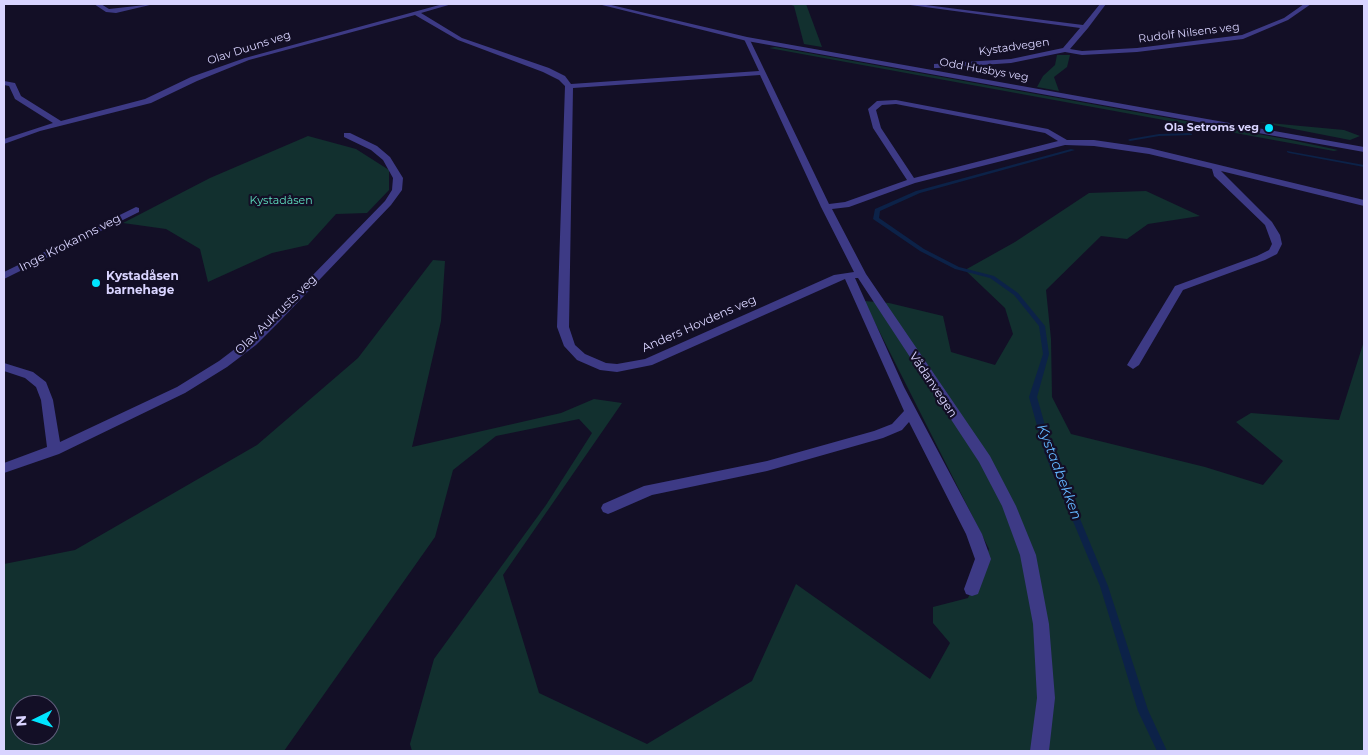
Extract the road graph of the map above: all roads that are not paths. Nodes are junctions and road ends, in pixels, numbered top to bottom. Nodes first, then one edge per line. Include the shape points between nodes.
1 (97, 4) edge
2 (151, 4) edge
3 (449, 4) edge
4 (601, 4) edge
5 (906, 4) edge
6 (1103, 4) edge
7 (1308, 4) edge
8 (416, 13) junction
9 (1086, 27) junction
10 (747, 39) junction
11 (1065, 50) junction
12 (937, 66) dead end
13 (762, 74) junction
14 (4, 83) edge
15 (569, 86) junction
16 (59, 123) junction
17 (347, 135) dead end
18 (4, 142) edge
19 (1065, 142) junction
20 (1364, 150) edge
21 (1216, 167) junction
22 (912, 181) junction
23 (1364, 203) edge
24 (826, 207) junction
25 (136, 210) dead end
26 (854, 275) junction
27 (4, 276) edge
28 (1133, 365) dead end
29 (4, 367) edge
30 (911, 412) junction
31 (54, 450) junction
32 (4, 468) edge
33 (608, 508) dead end
34 (972, 588) dead end
35 (1040, 751) edge

1 - 2 street via 108,11
3 - 8 street, Olav Duuns veg
4 - 10 street, Odd Husbys veg
5 - 9 street
6 - 9 street, Kystadvegen
7 - 11 street, Rudolf Nilsens veg via 1270,27 1231,39 1137,50 1082,53
8 - 15 street via 460,39 546,70 562,78
8 - 16 street, Olav Duuns veg via 247,59 148,101
9 - 11 street, Kystadvegen
10 - 13 street, Vådanvegen
10 - 20 street, Odd Husbys veg
11 - 12 street, Kystadvegen via 1011,61
13 - 15 street
13 - 24 street, Vådanvegen
14 - 16 street via 12,85 18,97
15 - 26 street, Anders Hovdens veg via 563,327 570,346 582,357 604,367 617,368 648,362 838,278
16 - 18 street, Olav Duuns veg
17 - 31 street, Olav Aukrusts veg via 374,148 395,169 397,190 388,203 274,321 223,364 173,394
19 - 21 street via 1148,151
19 - 22 street
19 - 22 street via 1048,131 896,102 880,102 872,109 877,128
21 - 23 street
21 - 28 street via 1217,174 1269,224 1275,235 1273,252 1179,288
22 - 24 street via 846,205
24 - 26 street, Vådanvegen
25 - 27 street, Inge Krokanns veg
26 - 30 street, Vådanvegen
26 - 35 street, Vådanvegen via 881,307 985,460 1009,506 1028,555 1041,624 1046,698
29 - 31 street via 29,375 42,384
30 - 33 street via 897,427 878,435 767,466 649,490
30 - 34 street, Vådanvegen via 974,534 983,559
31 - 32 street, Olav Aukrusts veg

